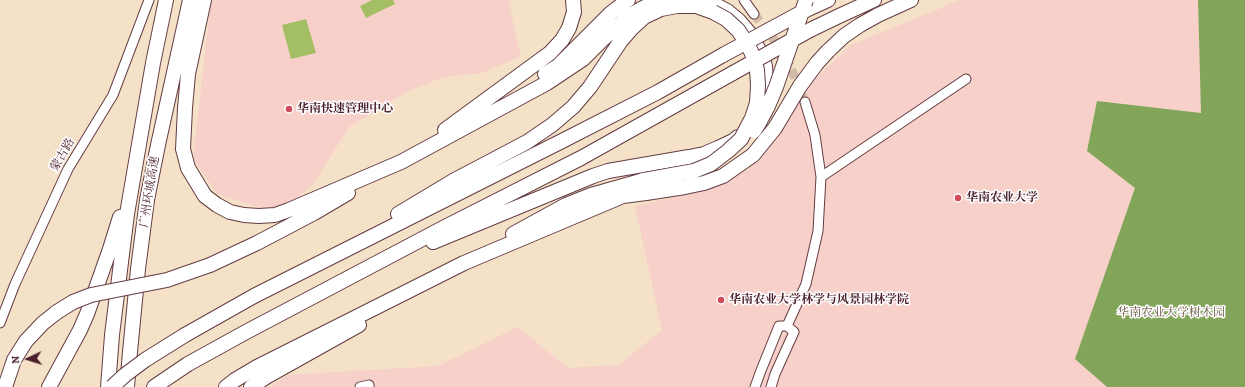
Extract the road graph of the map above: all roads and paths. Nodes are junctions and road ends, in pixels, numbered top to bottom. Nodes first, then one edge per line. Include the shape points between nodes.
1 (149, 0) edge
2 (166, 0) edge
3 (190, 0) edge
4 (204, 0) edge
5 (573, 0) edge
6 (628, 0) edge
7 (663, 0) edge
8 (704, 0) edge
9 (744, 0) edge
10 (828, 0) edge
11 (874, 0) edge
12 (911, 0) edge
13 (806, 5) edge
14 (754, 14) tunnel mouth
15 (966, 79) dead end
16 (805, 102) tunnel mouth
17 (401, 162) junction
18 (711, 164) junction
19 (134, 169) junction
20 (821, 177) junction
21 (645, 186) junction
22 (464, 263) junction
23 (351, 276) junction
24 (286, 280) junction
25 (0, 323) edge
26 (790, 329) junction
27 (5, 387) edge
28 (48, 387) edge
29 (108, 387) edge
30 (112, 387) edge
31 (127, 387) edge
32 (154, 387) edge
33 (226, 387) edge
34 (251, 387) edge
35 (755, 387) edge
36 (771, 387) edge

1 - 25 street, 蒙古路 via 114,95 68,169 15,284
2 - 19 highway, 广州环城高速
3 - 31 highway, 广州环城高速 via 147,200
4 - 17 highway via 188,74 184,108 184,149 188,168 205,196 230,212 259,216 275,215
5 - 17 highway via 574,12 569,28 550,53
6 - 17 highway via 611,13 558,66
7 - 17 highway via 629,16 583,59 560,75
8 - 23 highway via 727,11 740,21 752,35 765,66 766,83 761,107 747,130 733,141 696,156 608,171 593,176
9 - 14 street
10 - 13 highway
11 - 23 highway, bridge via 810,30 581,158
12 - 21 highway, bridge via 860,25 828,51 800,86 764,143 747,160 723,176 704,183 671,190
13 - 18 highway, bridge via 776,87 759,123 739,146
13 - 24 highway, bridge via 658,92
15 - 20 street
16 - 20 street via 815,135
17 - 27 highway, bridge via 314,213 210,265 167,280 91,295 73,302 43,323 26,341 14,360
18 - 21 highway, bridge
18 - 24 highway, bridge via 741,139 752,118 757,103 758,85 754,58 738,30 714,12 696,6 661,9 644,17 632,28 590,87 573,107 552,125 527,142 453,181
19 - 28 highway via 92,302 80,330
19 - 29 highway, 广州环城高速 via 112,335
20 - 26 street via 818,231 806,284
21 - 22 highway via 591,195 566,205
22 - 33 highway via 257,367
22 - 34 highway
23 - 32 highway via 178,370
24 - 30 highway, bridge via 224,312 145,360
26 - 35 street via 779,326
26 - 36 street

